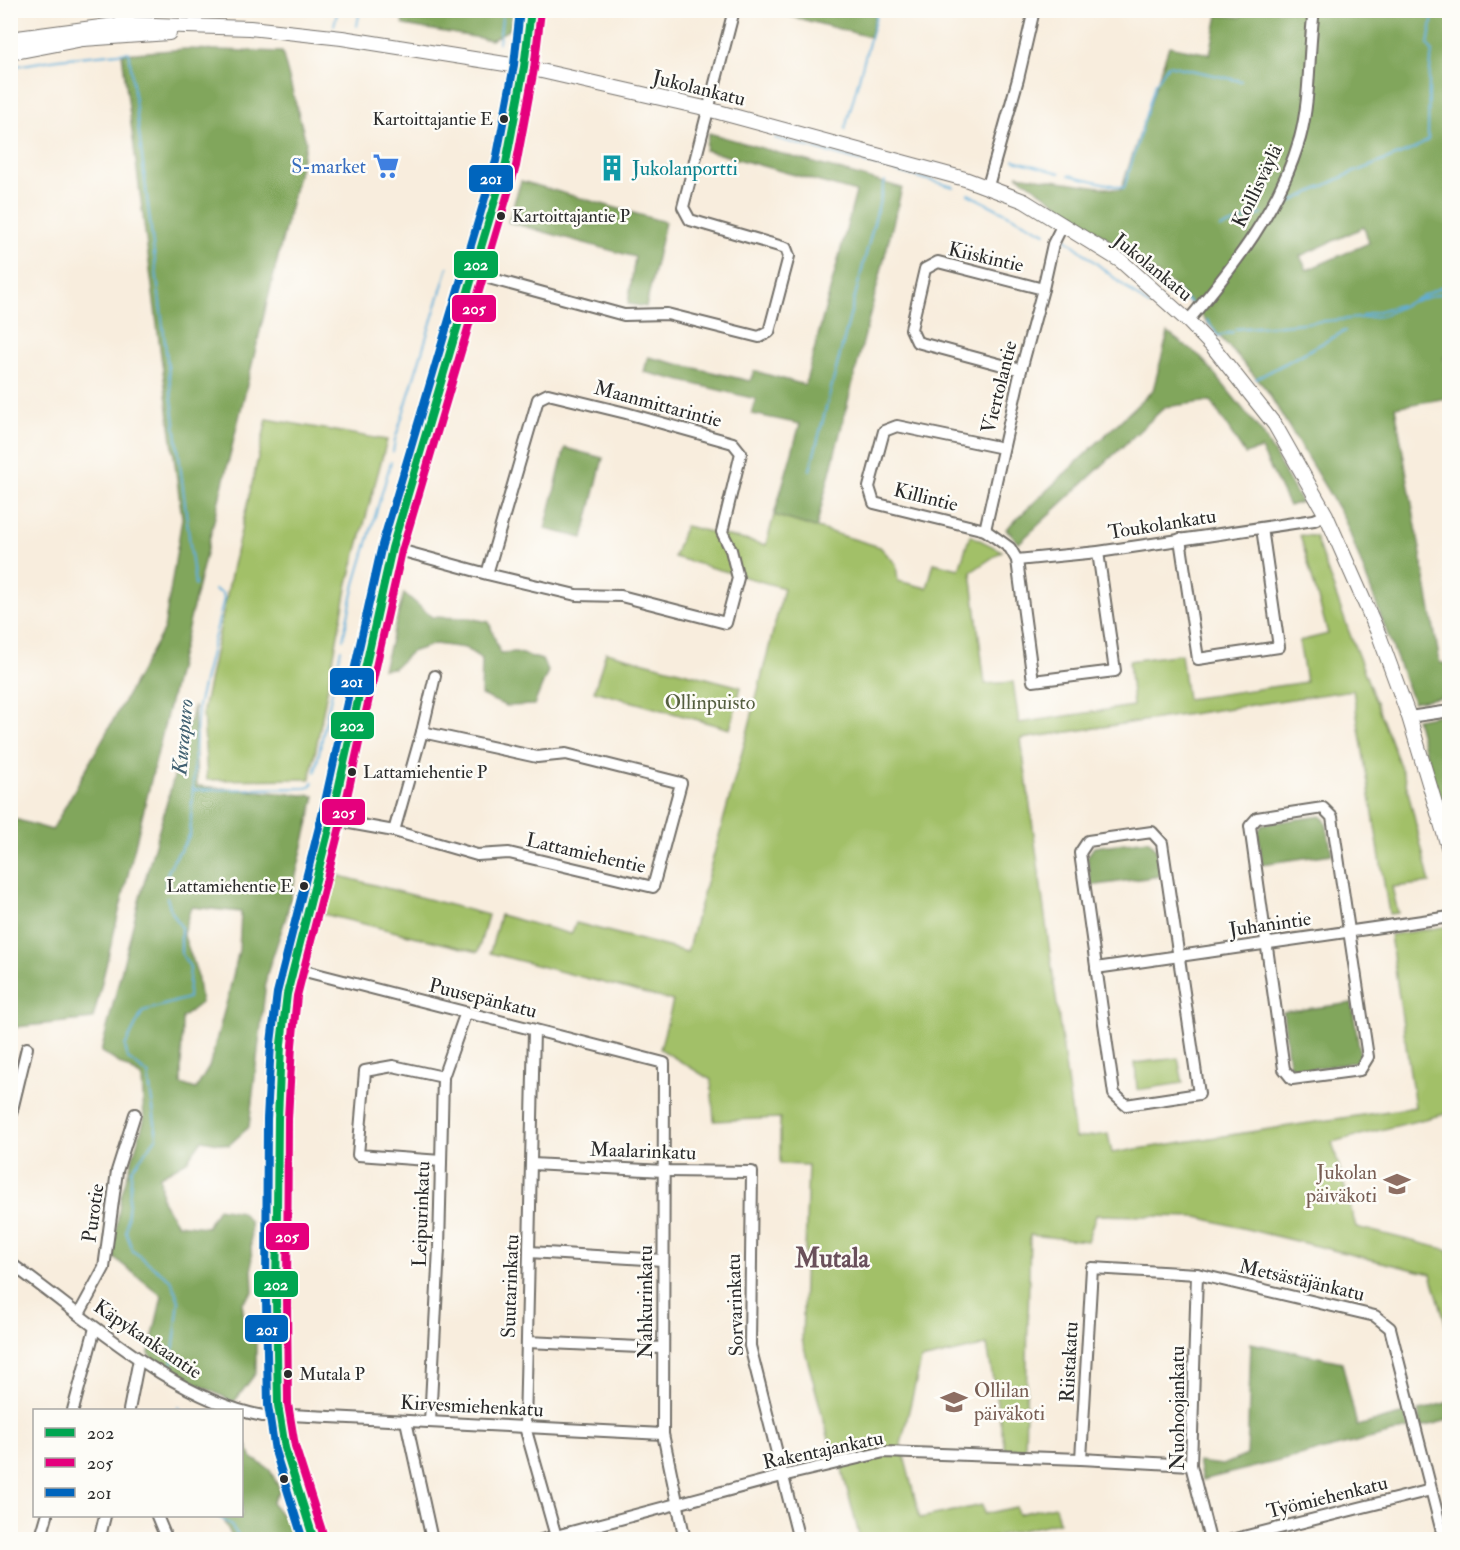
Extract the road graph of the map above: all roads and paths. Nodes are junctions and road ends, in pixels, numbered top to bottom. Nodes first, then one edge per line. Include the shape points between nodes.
1 (531, 10) edge
2 (734, 10) edge
3 (1034, 10) edge
4 (1314, 10) edge
5 (122, 23) edge
6 (10, 39) edge
7 (10, 53) edge
8 (524, 67) junction
9 (708, 110) junction
10 (988, 186) junction
11 (1063, 224) junction
12 (474, 274) junction
13 (1043, 289) junction
14 (1188, 321) junction
15 (1021, 370) junction
16 (1003, 448) junction
17 (1326, 515) junction
18 (1262, 528) junction
19 (985, 530) junction
20 (1180, 539) junction
21 (392, 548) junction
22 (1098, 552) junction
23 (1017, 560) junction
24 (487, 574) junction
25 (435, 676) dead end
26 (1449, 711) edge
27 (1409, 717) junction
28 (422, 732) junction
29 (332, 817) junction
30 (394, 831) junction
31 (1449, 853) edge
32 (1449, 917) edge
33 (1349, 931) junction
34 (1265, 943) junction
35 (1178, 956) junction
36 (293, 968) junction
37 (1096, 968) junction
38 (466, 1012) junction
39 (534, 1030) junction
40 (27, 1048) dead end
41 (664, 1062) joint
42 (443, 1077) junction
43 (135, 1114) dead end
44 (10, 1118) edge
45 (441, 1161) junction
46 (532, 1164) junction
47 (664, 1171) junction
48 (752, 1172) joint
49 (529, 1252) junction
50 (663, 1260) junction
51 (10, 1263) edge
52 (1092, 1268) joint
53 (1197, 1274) junction
54 (79, 1314) junction
55 (95, 1328) junction
56 (527, 1342) junction
57 (662, 1348) junction
58 (140, 1359) junction
59 (73, 1409) edge
60 (129, 1409) edge
61 (237, 1409) edge
62 (243, 1411) edge
63 (279, 1415) junction
64 (406, 1421) junction
65 (430, 1422) junction
66 (525, 1427) junction
67 (663, 1434) junction
68 (1081, 1459) junction
69 (1191, 1465) junction
70 (782, 1476) junction
71 (1431, 1490) junction
72 (676, 1504) junction
73 (46, 1517) edge
74 (104, 1517) edge
75 (158, 1517) edge
76 (556, 1538) edge
77 (40, 1539) edge
78 (99, 1539) edge
79 (167, 1539) edge
80 (314, 1539) edge
81 (432, 1539) edge
82 (541, 1539) edge
83 (685, 1539) edge
84 (799, 1539) edge
85 (1210, 1539) edge
86 (1231, 1539) edge
87 (1444, 1539) edge

1 - 8 street
2 - 9 street
3 - 10 street
4 - 14 street, Koillisväylä via 1300,137 1287,176 1245,248
5 - 6 main road
5 - 7 main road via 83,39
5 - 8 main road, Jukolankatu via 250,28 342,38
8 - 9 main road, Jukolankatu
8 - 12 street via 506,163
9 - 10 main road, Jukolankatu
9 - 12 street via 683,207 690,220 786,248 789,256 769,332 759,337 667,314 624,315
10 - 11 main road, Jukolankatu
11 - 13 street, Viertolantie via 1053,244
11 - 14 main road, Jukolankatu via 1121,261
12 - 21 street
13 - 15 street, Viertolantie
13 - 15 street, Kiiskintie via 938,262 925,269 911,329 917,342
14 - 17 main road, Jukolankatu via 1213,346 1275,425
15 - 16 street, Viertolantie
16 - 19 street, Viertolantie
16 - 19 street, Killintie via 897,426 884,431 869,487 874,503
17 - 18 street, Toukolankatu
17 - 27 main road, Jukolankatu via 1379,635
18 - 20 street, Toukolankatu
18 - 20 street via 1280,647 1198,659
19 - 23 street via 1010,548
20 - 22 street, Toukolankatu
21 - 24 street, Maanmittarintie
21 - 29 street
22 - 23 street, Toukolankatu
22 - 23 street via 1115,671 1033,681
24 - 24 street, Maanmittarintie via 576,595 621,596 726,623 738,578 722,532 741,453 733,443 548,394 538,399
25 - 28 street
26 - 27 street
27 - 31 main road, Jukolankatu
28 - 30 street
28 - 30 street, Lattamiehentie via 537,758 567,754 681,783 653,887 509,853 477,855
29 - 30 street, Lattamiehentie
29 - 36 street
32 - 33 street, Juhanintie
33 - 34 street, Juhanintie
33 - 34 street via 1332,816 1323,808 1257,818 1250,826
33 - 34 street via 1368,1057 1360,1070 1292,1079 1284,1069
34 - 35 street, Juhanintie
35 - 37 street, Juhanintie
35 - 37 street via 1162,843 1152,832 1089,841 1080,853
35 - 37 street via 1199,1094 1136,1104 1125,1105 1114,1094
36 - 38 street, Puusepänkatu
36 - 63 street via 279,1068 276,1251
38 - 39 street, Puusepänkatu
38 - 42 street, Leipurinkatu
39 - 41 street, Puusepänkatu
39 - 46 street, Suutarinkatu
40 - 44 street
41 - 47 street, Nahkurinkatu
42 - 45 street, Leipurinkatu
42 - 45 street via 393,1066 365,1071 358,1155
43 - 54 street, Purotie via 117,1171 104,1268
45 - 65 street, Leipurinkatu
46 - 47 street, Maalarinkatu
46 - 49 street, Suutarinkatu
47 - 48 street, Maalarinkatu
47 - 50 street, Nahkurinkatu
48 - 70 street, Sorvarinkatu via 750,1346
49 - 50 street
49 - 56 street, Suutarinkatu
50 - 57 street, Nahkurinkatu
51 - 54 street, Käpykankaantie
52 - 53 street, Metsästäjänkatu
52 - 68 street, Riistakatu
53 - 69 street, Nuohoojankatu
53 - 71 street, Metsästäjänkatu via 1375,1316 1390,1328
54 - 55 street, Käpykankaantie
55 - 58 street, Käpykankaantie
55 - 59 street
56 - 57 street
56 - 66 street, Suutarinkatu
57 - 67 street, Nahkurinkatu
58 - 60 street
58 - 61 street, Käpykankaantie via 209,1401
62 - 63 street, Käpykankaantie via 265,1417
63 - 64 street, Kirvesmiehenkatu
63 - 80 street via 285,1448
64 - 65 street, Kirvesmiehenkatu
64 - 81 street
65 - 66 street, Kirvesmiehenkatu
66 - 67 street, Kirvesmiehenkatu
66 - 76 street, Suutarinkatu
67 - 72 street, Nahkurinkatu
68 - 69 street, Rakentajankatu
68 - 70 street, Rakentajankatu via 884,1452
69 - 85 street, Nuohoojankatu
70 - 72 street, Rakentajankatu
70 - 84 street, Sorvarinkatu
71 - 86 street, Työmiehenkatu
71 - 87 street, Metsästäjänkatu
72 - 76 street, Rakentajankatu
72 - 83 street, Nahkurinkatu
73 - 77 street
74 - 78 street
75 - 79 street
76 - 82 street, Rakentajankatu

